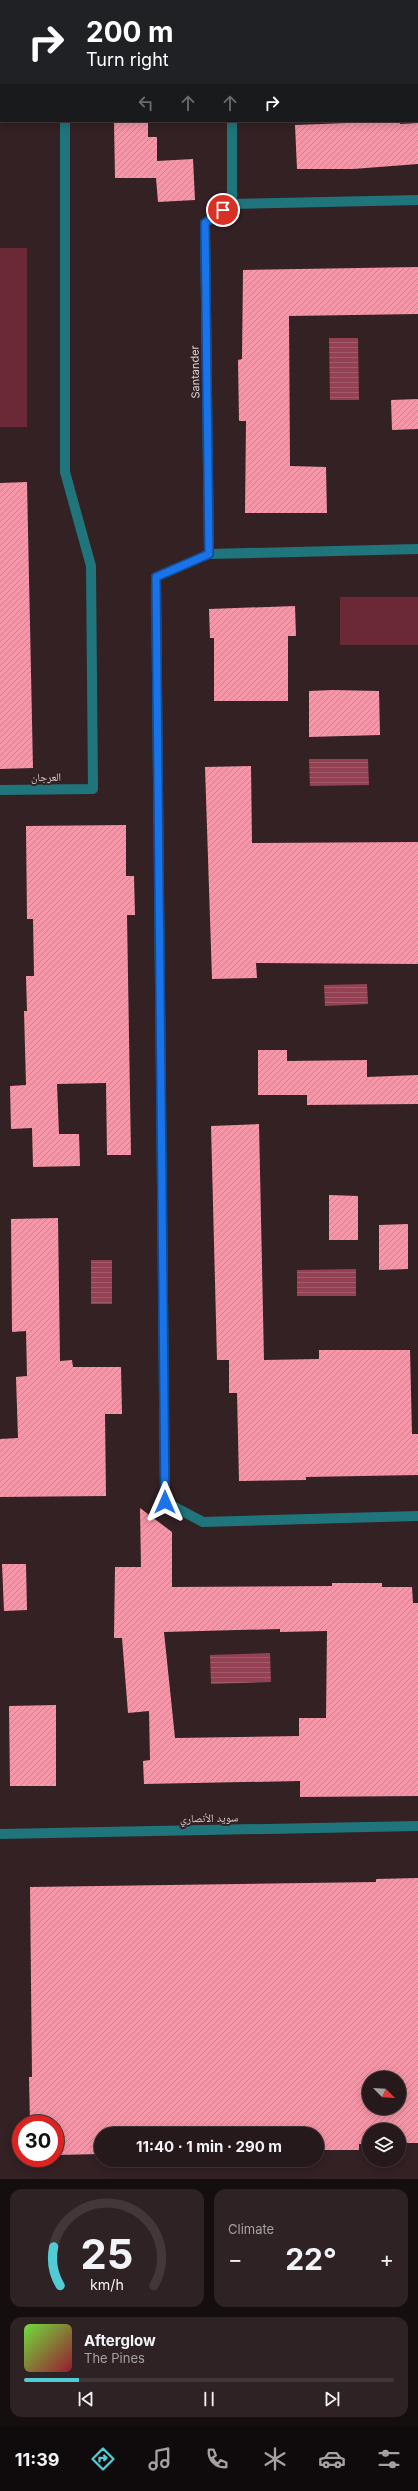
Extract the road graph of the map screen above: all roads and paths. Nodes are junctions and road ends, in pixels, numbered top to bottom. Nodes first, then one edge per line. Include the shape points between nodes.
1 (65, 122) edge
2 (232, 122) edge
3 (418, 200) edge
4 (232, 204) junction
5 (418, 549) edge
6 (209, 554) junction
7 (0, 790) edge
8 (418, 1516) edge
9 (418, 1826) edge
10 (0, 1834) edge

1 - 7 street, العرجان via 65,472 91,566 93,789
2 - 4 street
3 - 4 street
4 - 6 street, Santander via 205,223
5 - 6 street
6 - 8 street via 156,577 165,1502 203,1522
9 - 10 street, سويد الأنصاري

